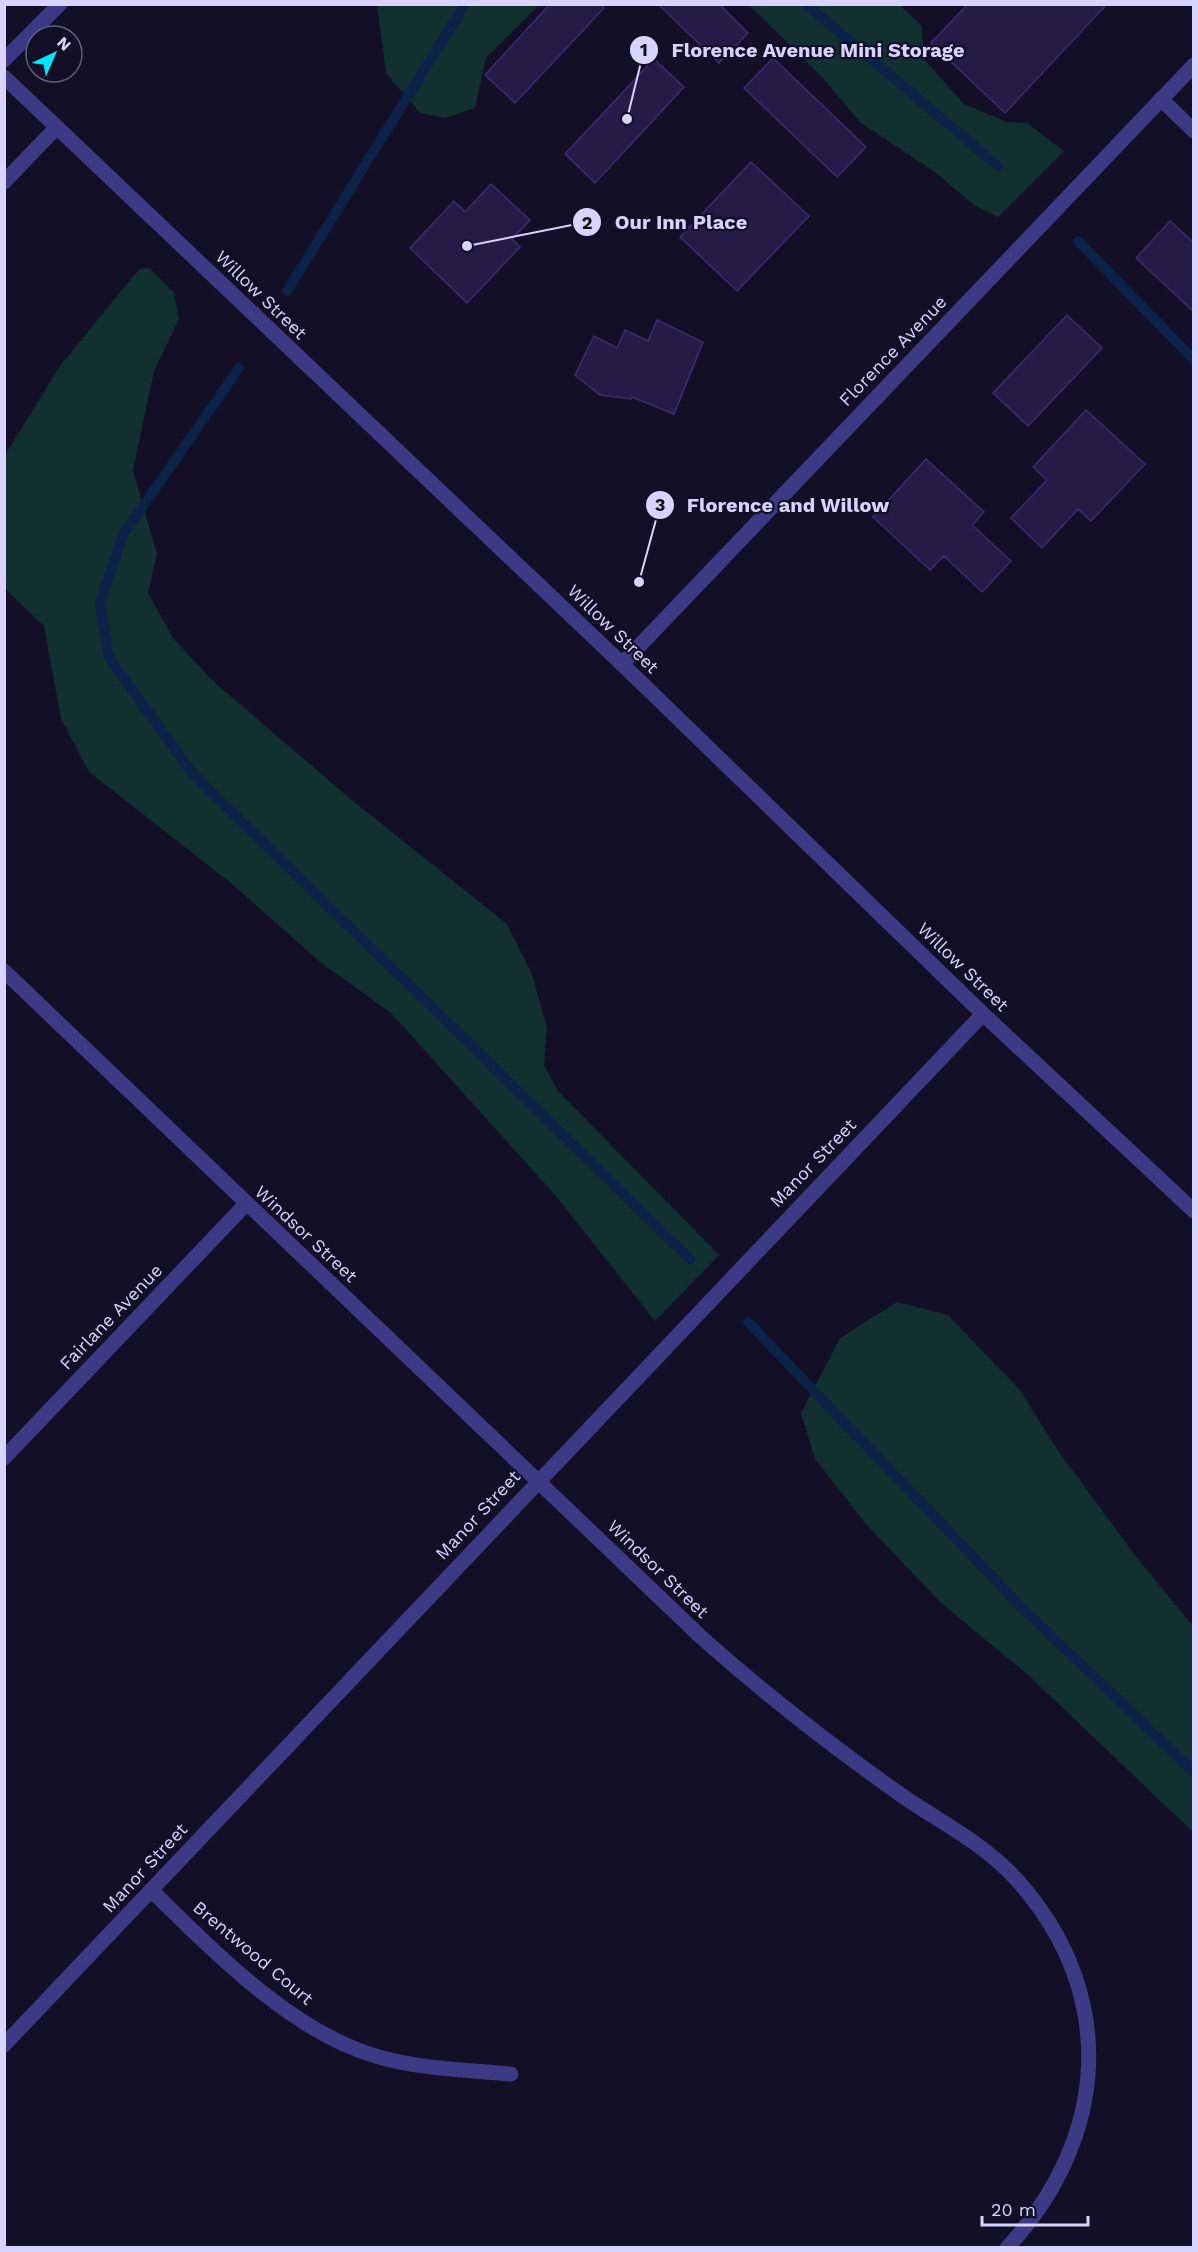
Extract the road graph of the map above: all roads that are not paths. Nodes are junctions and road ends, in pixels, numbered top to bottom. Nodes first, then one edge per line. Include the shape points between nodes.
1 (60, 4) edge
2 (4, 60) edge
3 (1194, 65) edge
4 (4, 77) edge
5 (1161, 99) junction
6 (56, 128) junction
7 (1194, 131) edge
8 (4, 182) edge
9 (622, 664) junction
10 (4, 971) edge
11 (982, 1014) junction
12 (246, 1204) junction
13 (1194, 1211) edge
14 (4, 1458) edge
15 (538, 1480) junction
16 (151, 1890) junction
17 (4, 2045) edge
18 (510, 2073) dead end
19 (1007, 2247) edge

1 - 2 street
3 - 5 street, Florence Avenue
4 - 6 street, Willow Street
5 - 7 street
5 - 9 street, Florence Avenue
6 - 8 street
6 - 9 street, Willow Street
9 - 11 street, Willow Street
10 - 12 street, Windsor Street
11 - 13 street, Willow Street
11 - 15 street, Manor Street
12 - 14 street, Fairlane Avenue
12 - 15 street, Windsor Street
15 - 16 street, Manor Street
15 - 19 street, Windsor Street via 763,1693 1002,1866 1052,1927 1086,2014 1089,2073 1080,2128 1070,2154 1046,2201
16 - 17 street, Manor Street
16 - 18 street, Brentwood Court via 271,1998 355,2049 426,2066

